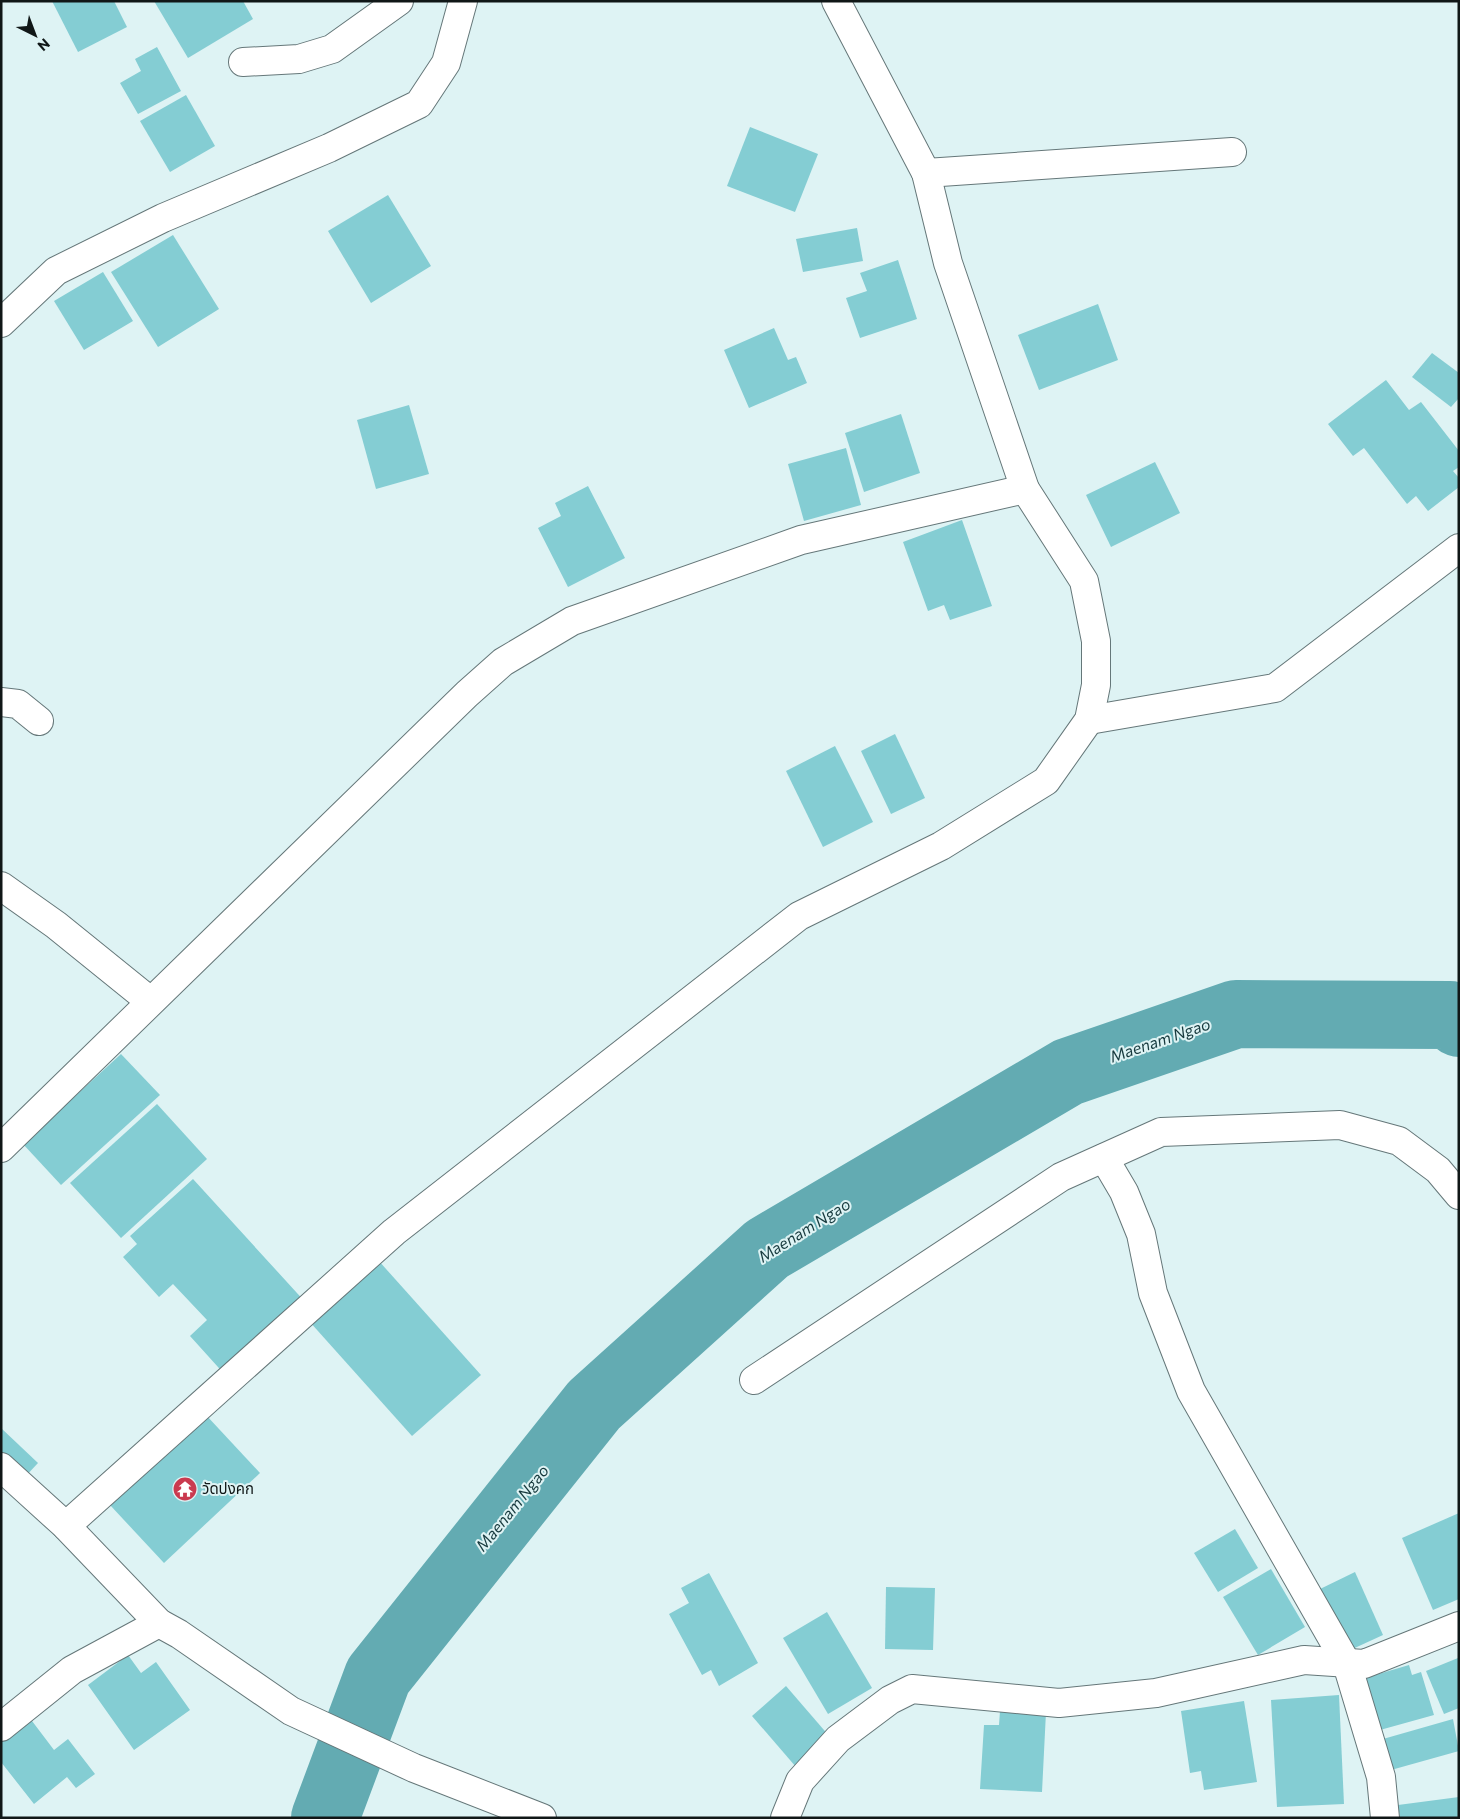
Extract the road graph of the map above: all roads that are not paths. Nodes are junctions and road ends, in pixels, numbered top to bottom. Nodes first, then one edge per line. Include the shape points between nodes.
1 (399, 1) edge
2 (463, 1) edge
3 (836, 1) edge
4 (243, 62) dead end
5 (1232, 152) dead end
6 (926, 174) junction
7 (1, 323) edge
8 (1025, 489) junction
9 (1459, 548) edge
10 (1, 702) edge
11 (1089, 720) junction
12 (39, 721) dead end
13 (1, 886) edge
14 (150, 1001) junction
15 (1, 1148) edge
16 (1104, 1158) junction
17 (1459, 1195) edge
18 (754, 1380) dead end
19 (1, 1467) edge
20 (66, 1526) junction
21 (159, 1623) junction
22 (1459, 1626) edge
23 (1346, 1664) junction
24 (1, 1728) edge
25 (542, 1818) edge
26 (785, 1818) edge
27 (1385, 1818) edge

1 - 4 street via 332,49 299,59
2 - 7 street via 446,63 419,104 329,148 163,218 56,271
3 - 6 street
5 - 6 street
6 - 8 street via 948,263
8 - 11 street via 1084,581 1096,641 1096,685
8 - 14 street via 801,540 572,621 530,644 503,662 467,694
9 - 11 street via 1276,688
10 - 12 street via 18,704
11 - 20 street via 1046,781 941,846 799,916 402,1226
13 - 14 street via 80,943
14 - 15 street
16 - 17 street via 1161,1132 1340,1125 1399,1141 1438,1170
16 - 18 street via 1061,1177
16 - 23 street via 1124,1192 1141,1234 1153,1294 1191,1391
19 - 20 street
20 - 21 street
21 - 24 street via 72,1670
21 - 25 street via 292,1711 414,1768
22 - 23 street via 1364,1664
23 - 26 street via 1304,1660 1156,1692 1059,1703 912,1689 890,1700 838,1739 800,1781
23 - 27 street via 1381,1777

